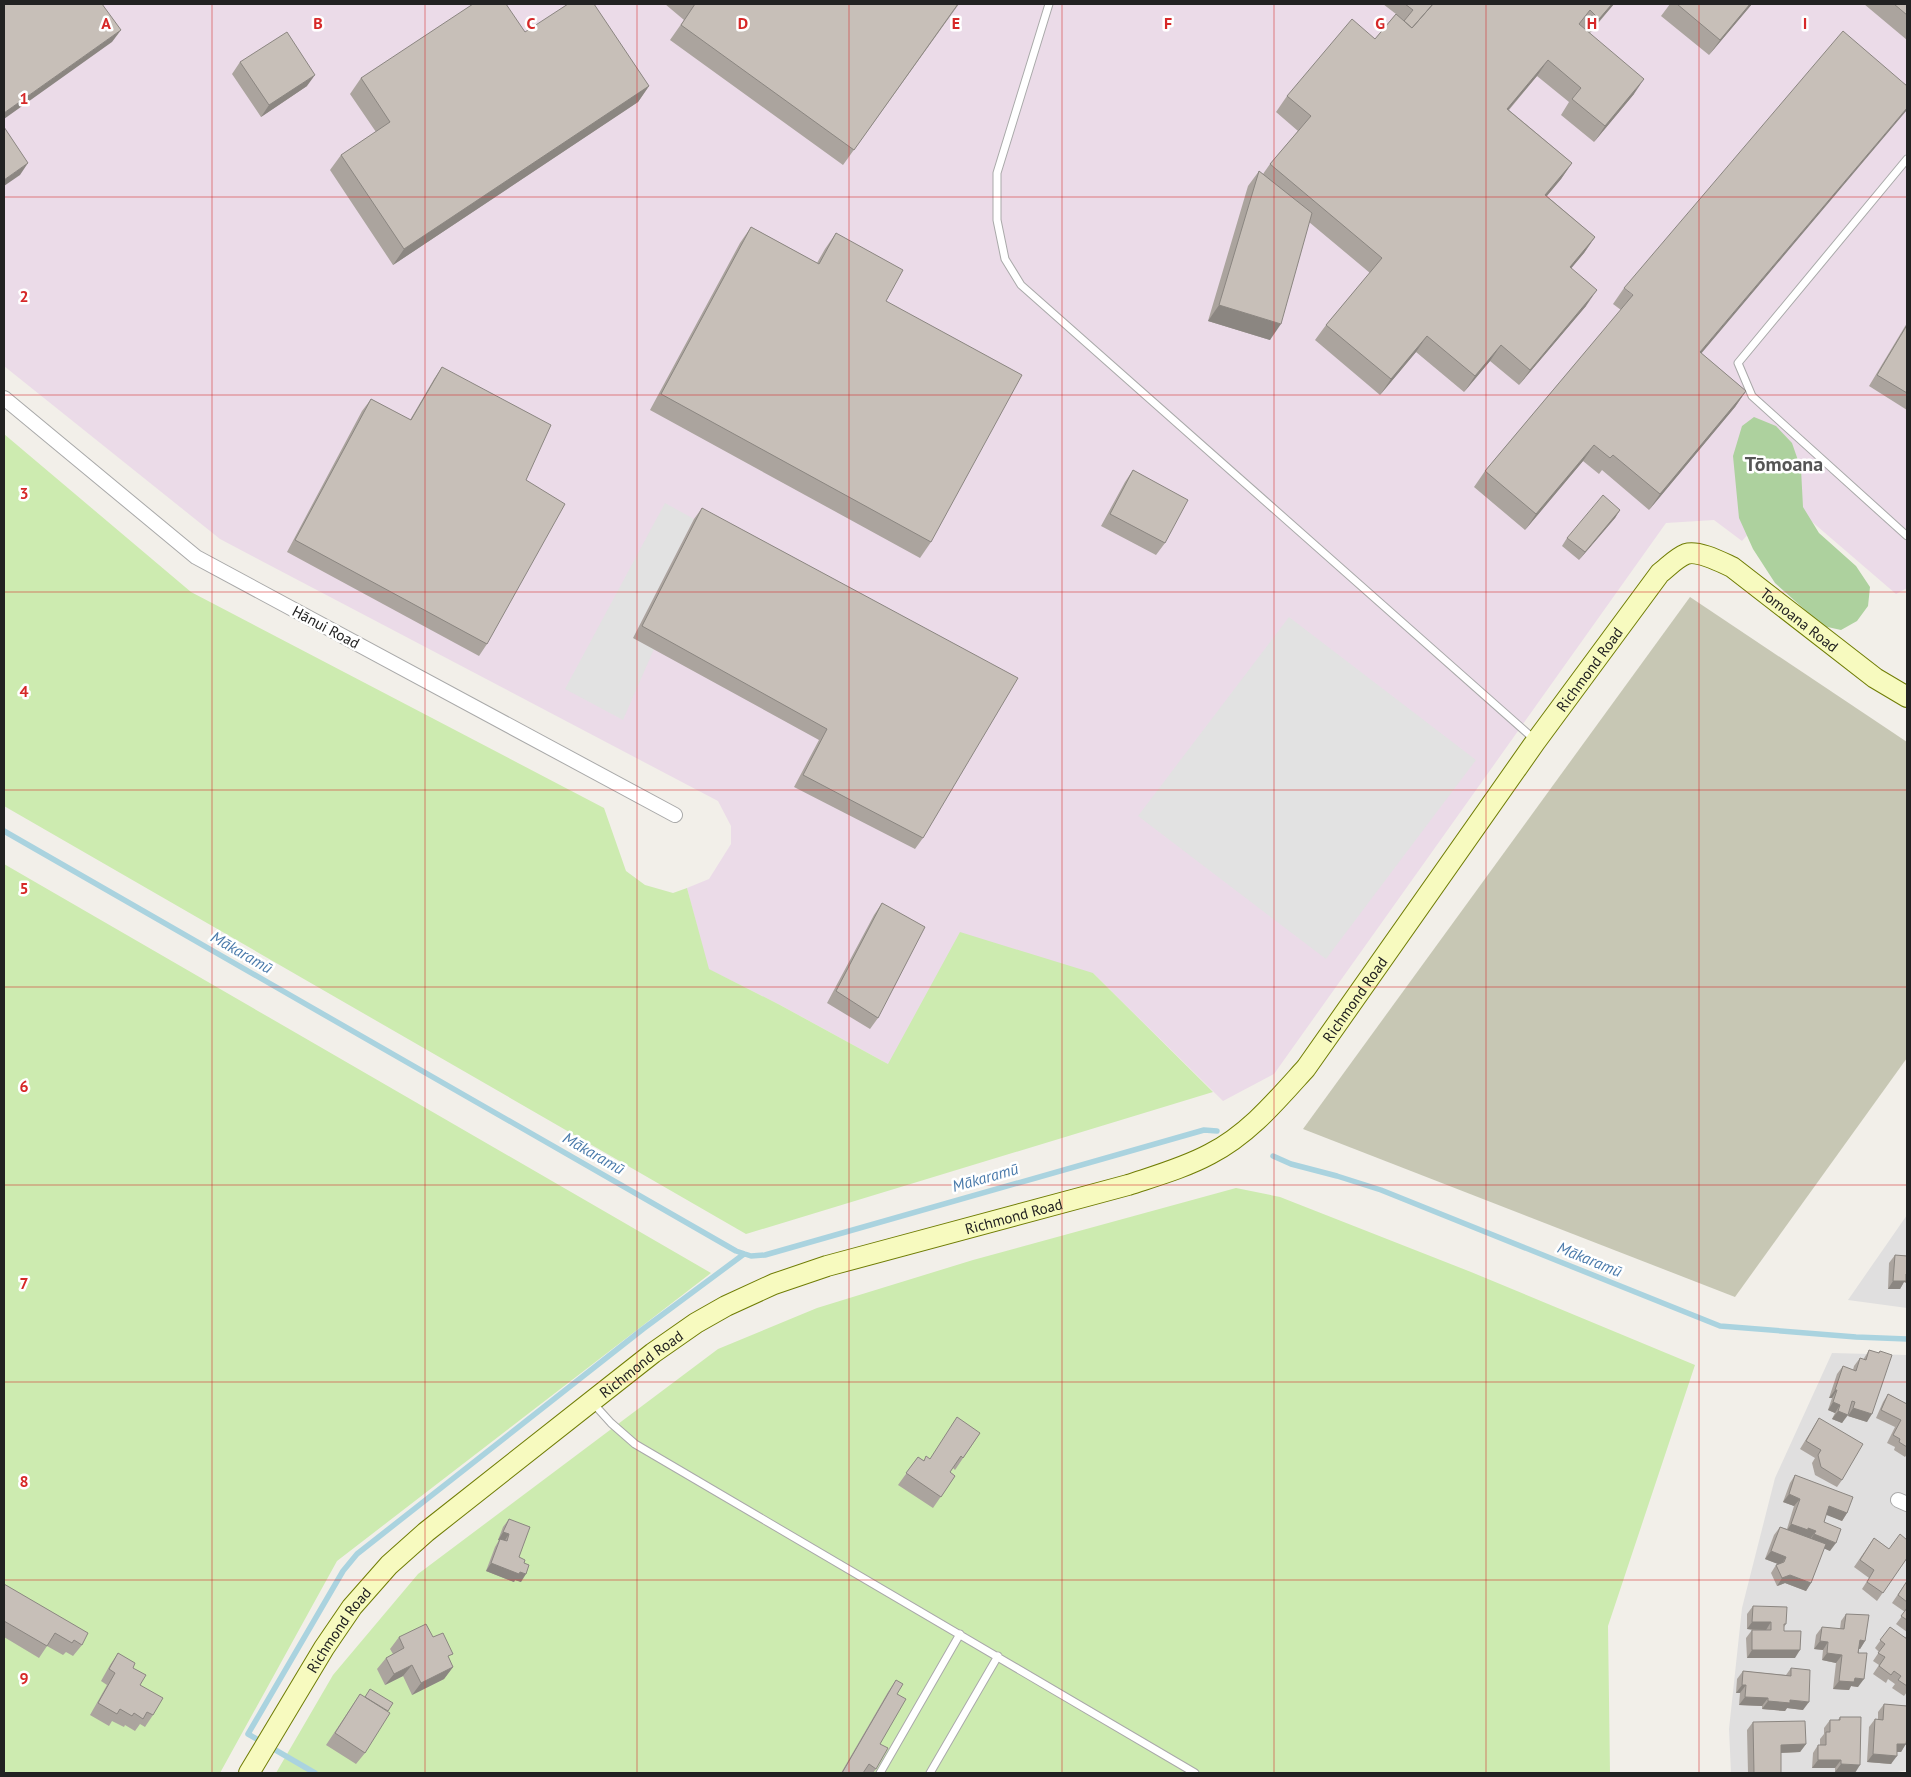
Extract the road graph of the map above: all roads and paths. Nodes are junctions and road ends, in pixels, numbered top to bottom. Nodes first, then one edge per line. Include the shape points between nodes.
1 (1049, 4) edge
2 (1907, 159) edge
3 (4, 398) edge
4 (1907, 536) edge
5 (1688, 553) joint
6 (1907, 697) edge
7 (1536, 741) junction
8 (675, 815) dead end
9 (592, 1401) junction
10 (960, 1634) junction
11 (998, 1656) junction
12 (249, 1773) edge
13 (880, 1773) edge
14 (930, 1773) edge
15 (1195, 1773) edge

1 - 7 lane via 997,173 997,220 1005,258 1021,286
2 - 4 lane via 1738,363 1752,396
3 - 8 street, Hānui Road via 196,557
5 - 6 street, Tomoana Road via 1707,556 1732,567 1875,678
5 - 7 street, Richmond Road via 1660,573
7 - 9 street, Richmond Road via 1306,1068 1271,1108 1231,1141 1210,1155 1128,1185 827,1266 774,1284 696,1323
9 - 10 lane via 634,1444
9 - 12 street, Richmond Road via 389,1565 352,1606
10 - 11 lane
10 - 13 lane
11 - 14 lane
11 - 15 lane

